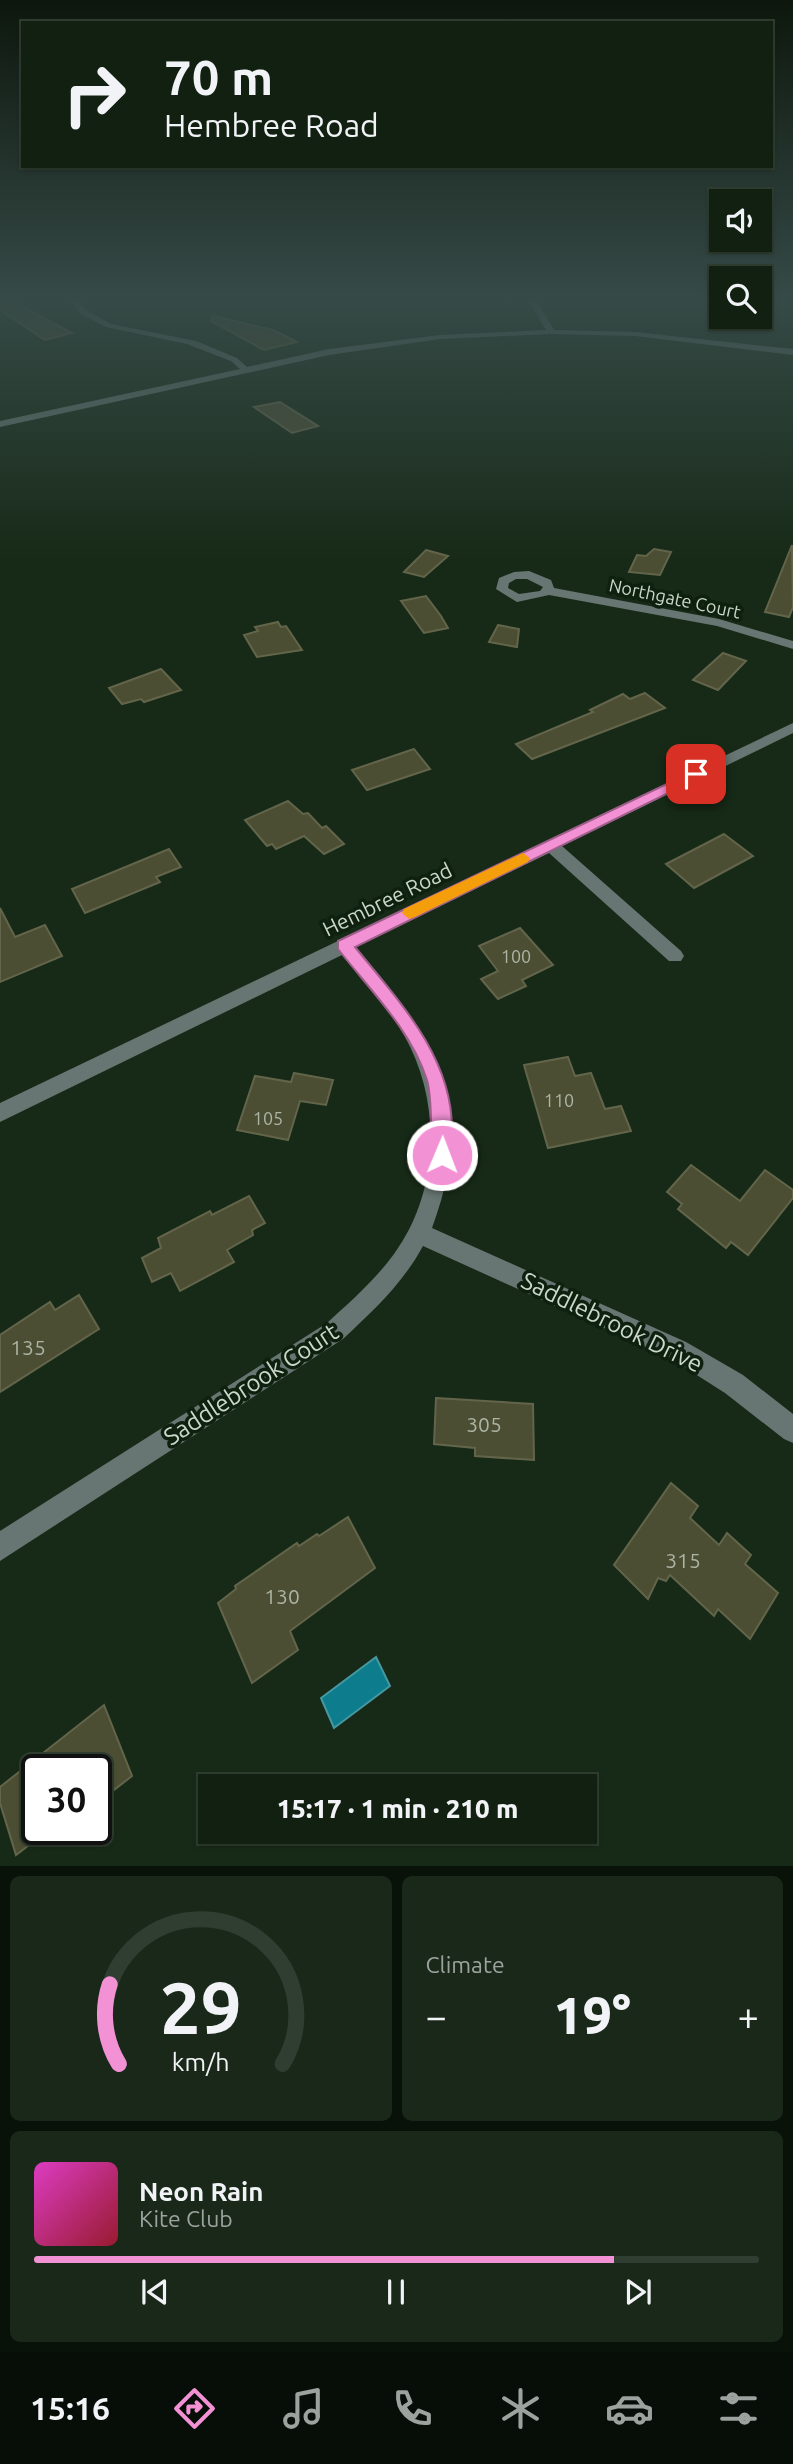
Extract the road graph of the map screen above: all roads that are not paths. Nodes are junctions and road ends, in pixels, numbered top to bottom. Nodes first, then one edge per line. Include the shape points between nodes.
1 (171, 387) edge
2 (0, 424) edge
3 (548, 591) dead end
4 (793, 645) edge
5 (793, 727) edge
6 (550, 845) junction
7 (344, 945) junction
8 (675, 956) dead end
9 (0, 1112) edge
10 (419, 1233) junction
11 (793, 1430) edge
12 (0, 1547) edge

1 - 2 street
3 - 4 street, Northgate Court via 719,623
5 - 6 street, Hembree Road
6 - 7 street, Hembree Road
6 - 8 street
7 - 9 street, Hembree Road
7 - 10 street, Saddlebrook Court via 411,1029 436,1080 443,1116 442,1155 434,1195
10 - 11 street, Saddlebrook Drive via 678,1350 734,1384
10 - 12 street, Saddlebrook Court via 383,1286 335,1331

